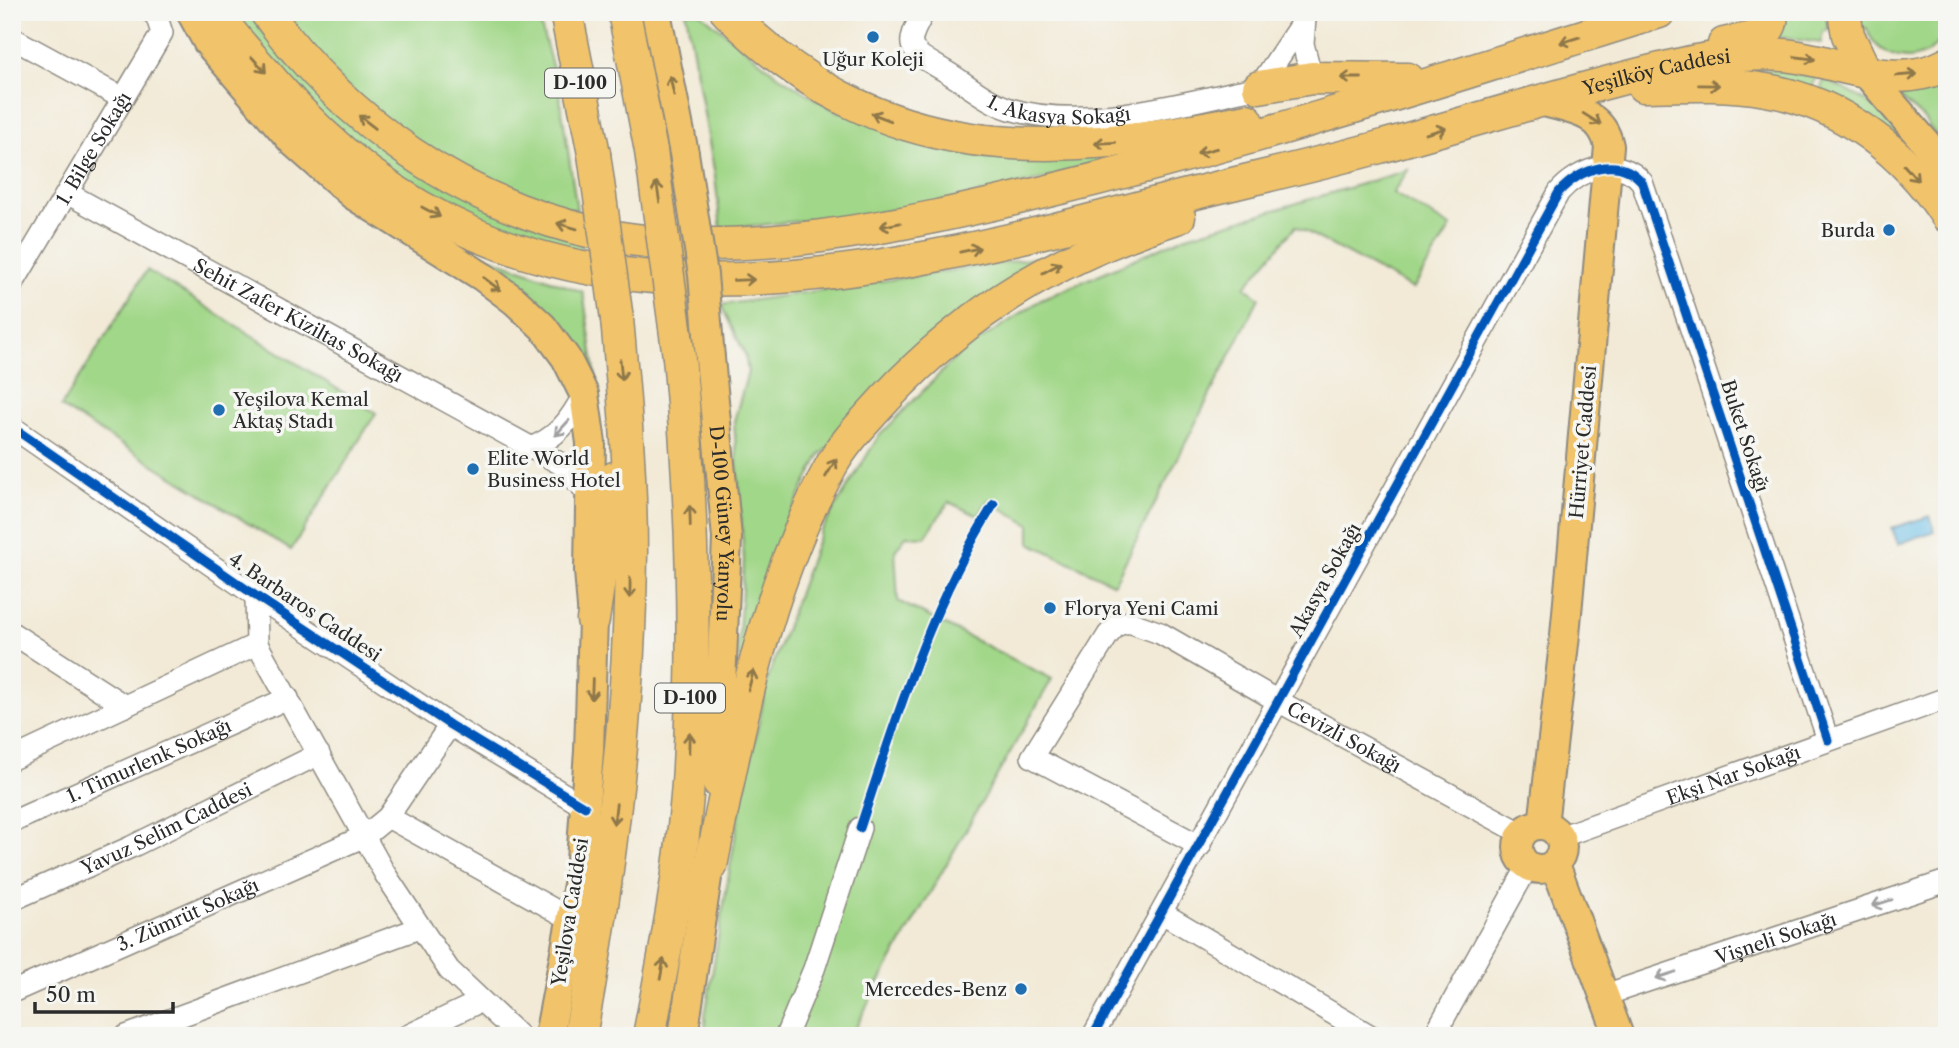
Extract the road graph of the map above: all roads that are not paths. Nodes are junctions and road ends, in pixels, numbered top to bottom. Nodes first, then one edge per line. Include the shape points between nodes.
1 (151, 12) edge
2 (191, 12) edge
3 (216, 12) edge
4 (266, 12) edge
5 (566, 12) edge
6 (624, 12) edge
7 (656, 12) edge
8 (727, 12) edge
9 (924, 12) edge
10 (1659, 12) edge
11 (1771, 12) edge
12 (1844, 12) edge
13 (1307, 15) edge
14 (12, 38) edge
15 (1689, 62) junction
16 (1947, 64) edge
17 (1866, 73) junction
18 (1312, 78) junction
19 (1444, 79) junction
20 (1259, 87) junction
21 (1592, 88) junction
22 (122, 98) junction
23 (1541, 101) junction
24 (1366, 102) junction
25 (1370, 150) junction
26 (1608, 168) junction
27 (1947, 179) edge
28 (67, 193) junction
29 (1947, 216) edge
30 (12, 285) edge
31 (584, 394) junction
32 (626, 421) junction
33 (13, 428) edge
34 (528, 449) junction
35 (590, 509) junction
36 (256, 596) junction
37 (593, 620) junction
38 (12, 632) edge
39 (257, 645) junction
40 (288, 698) junction
41 (1947, 698) edge
42 (1278, 701) junction
43 (125, 706) junction
44 (450, 725) junction
45 (1828, 740) junction
46 (319, 754) junction
47 (12, 759) edge
48 (585, 807) junction
49 (388, 817) junction
50 (12, 822) edge
51 (860, 828) dead end
52 (365, 836) junction
53 (1200, 845) junction
54 (1541, 845) junction
55 (710, 866) junction
56 (1947, 881) edge
57 (12, 901) edge
58 (1162, 913) junction
59 (569, 918) junction
60 (419, 928) junction
61 (12, 992) edge
62 (1605, 995) junction
63 (481, 1001) junction
64 (685, 1033) edge
65 (125, 1036) edge
66 (407, 1036) edge
67 (519, 1036) edge
68 (550, 1036) edge
69 (580, 1036) edge
70 (649, 1036) edge
71 (786, 1036) edge
72 (1093, 1036) edge
73 (1371, 1036) edge
74 (1434, 1036) edge
75 (1619, 1036) edge

1 - 22 street, 1. Bilge Sokağı via 162,33
2 -> 31 main road, Yeşilova Caddesi via 208,43 293,142 353,195 515,301 551,337
3 -> 25 highway via 314,126 405,198 505,247 606,273 719,281 897,264 1045,234
24 -> 4 highway via 1145,168 929,218 767,240 649,240 562,225 448,178 352,109 304,61
5 -> 32 highway, D-100, bridge via 594,154
70 -> 6 highway, D-100, bridge via 676,887 688,783 690,524 678,357 651,151
55 -> 7 main road, D-100 Güney Yanyolu, bridge via 727,538 703,275
24 -> 8 highway via 1317,106 1112,143 1038,146 956,138 905,125 840,97 780,61
9 - 20 street, 1. Akasya Sokağı via 910,37 911,47 1007,108 1034,114 1135,112
10 -> 19 highway
11 - 15 highway via 1772,23 1756,38 1722,45
12 - 17 highway via 1848,35
13 - 18 street via 1303,44
13 - 20 street
14 - 22 street
15 -> 17 highway, Yeşilköy Caddesi via 1724,55 1784,55
15 - 21 highway, Yeşilköy Caddesi
17 -> 16 highway, Yeşilköy Caddesi via 1912,76
17 - 27 main road via 1926,143
19 -> 18 highway
18 - 20 highway
19 - 24 highway
21 - 23 highway, Yeşilköy Caddesi
21 -> 29 highway via 1735,86 1811,103 1838,114 1881,142
22 - 28 street, 1. Bilge Sokağı
25 -> 23 highway, Yeşilköy Caddesi
23 -> 26 main road, Hürriyet Caddesi via 1597,120 1607,135
55 -> 25 highway via 742,712 786,566 831,466 872,412 916,365 959,329 1062,262
26 - 42 street, Akasya Sokağı via 1588,169 1571,178 1559,192
26 - 45 street, Buket Sokağı via 1624,167 1642,182
26 - 54 main road, Hürriyet Caddesi
28 - 30 street, 1. Bilge Sokağı
28 - 34 street, Sehit Zafer Kiziltas Sokağı
31 -> 34 street via 561,431
31 - 35 main road, Yeşilova Caddesi via 592,443
32 - 37 highway
32 -> 69 highway, D-100 via 631,550 626,696 607,875
33 - 36 street, 4. Barbaros Caddesi
34 - 35 street, Sehit Zafer Kiziltas Sokağı via 561,464 576,478 587,492
35 - 37 main road, Yeşilova Caddesi
36 - 39 street, 4. Barbaros Caddesi
36 - 44 street, 4. Barbaros Caddesi
37 -> 48 main road, Yeşilova Caddesi
38 - 43 street
39 - 40 street, 4. Barbaros Caddesi
39 - 43 street
40 - 46 street, 4. Barbaros Caddesi
40 - 50 street, 1. Timurlenk Sokağı
41 - 45 street, Ekşi Nar Sokağı
42 - 53 street, Akasya Sokağı
42 - 53 street, Cevizli Sokağı via 1160,633 1129,622 1117,625 1108,635 1031,757
42 - 54 street, Cevizli Sokağı
43 - 47 street
44 - 48 street, 4. Barbaros Caddesi
44 - 49 street, 3. Zümrüt Sokağı
45 - 54 street, Ekşi Nar Sokağı
46 - 52 street, 4. Barbaros Caddesi
46 - 57 street, Yavuz Selim Caddesi
48 - 59 main road, Yeşilova Caddesi via 580,874
49 - 52 street, 3. Zümrüt Sokağı
49 - 59 street
51 - 71 street via 814,969
52 - 60 street, 4. Barbaros Caddesi
52 - 61 street, 3. Zümrüt Sokağı
53 - 58 street, Akasya Sokağı
54 - 62 main road, Hürriyet Caddesi
54 - 74 street
55 - 64 main road, D-100 Güney Yanyolu
56 -> 62 street, Vişneli Sokağı
58 - 72 street, Akasya Sokağı
58 - 73 street
59 - 68 main road, Yeşilova Caddesi
60 - 63 street, 4. Barbaros Caddesi via 449,970
60 - 65 street
62 - 75 main road, Hürriyet Caddesi
63 - 66 street
63 - 67 street, 4. Barbaros Caddesi

